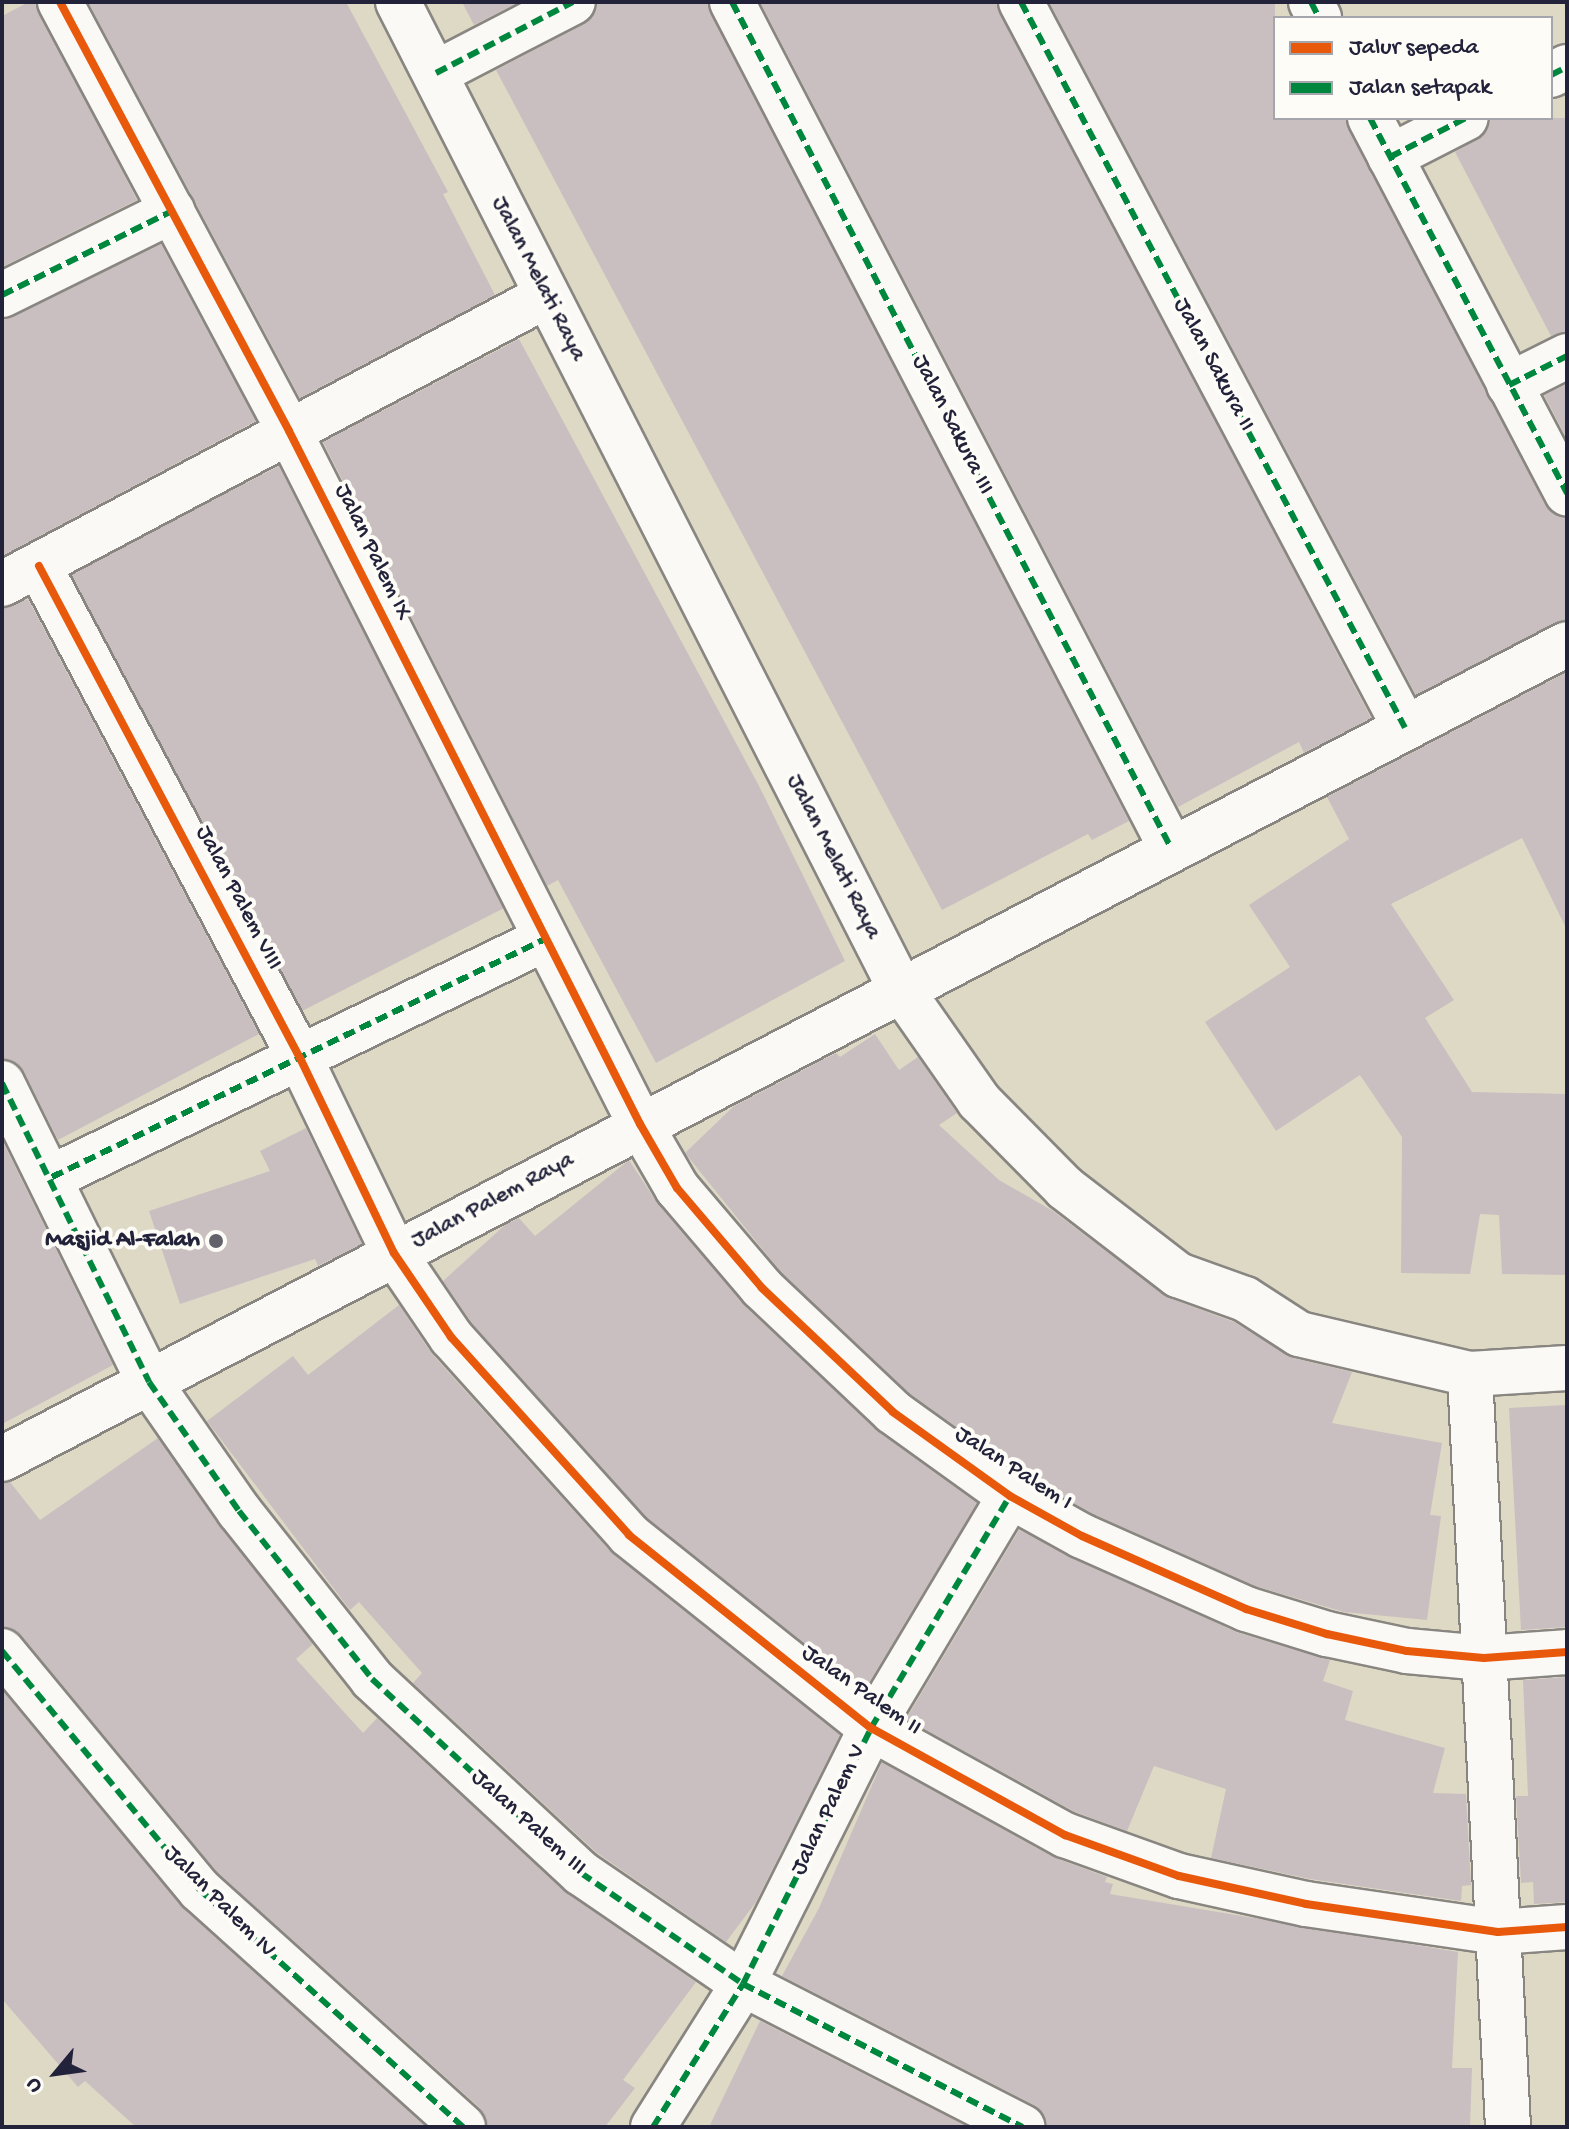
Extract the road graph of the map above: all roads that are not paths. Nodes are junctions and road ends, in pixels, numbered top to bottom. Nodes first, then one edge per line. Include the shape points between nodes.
1 (60, 2) edge
2 (398, 2) edge
3 (573, 2) edge
4 (732, 2) edge
5 (1021, 2) edge
6 (436, 73) junction
7 (1371, 120) edge
8 (1462, 120) edge
9 (1390, 157) junction
10 (172, 211) junction
11 (2, 295) edge
12 (546, 296) junction
13 (1567, 356) edge
14 (1509, 385) junction
15 (289, 431) junction
16 (1567, 493) edge
17 (21, 575) edge
18 (1567, 644) edge
19 (1405, 728) junction
20 (1171, 848) junction
21 (543, 940) junction
22 (900, 988) junction
23 (301, 1060) junction
24 (2, 1083) edge
25 (640, 1124) junction
26 (52, 1177) junction
27 (394, 1253) junction
28 (1567, 1368) edge
29 (1470, 1374) junction
30 (149, 1382) junction
31 (2, 1459) edge
32 (1010, 1496) junction
33 (2, 1651) edge
34 (1567, 1652) edge
35 (1484, 1658) junction
36 (871, 1728) junction
37 (1567, 1927) edge
38 (1498, 1932) junction
39 (743, 1984) junction
40 (463, 2127) edge
41 (653, 2127) edge
42 (1023, 2127) edge
43 (1508, 2127) edge

1 - 10 street, Jalan Palem IX
2 - 6 street, Jalan Melati Raya
3 - 6 street
4 - 20 street, Jalan Sakura III
5 - 19 street, Jalan Sakura II
6 - 12 street, Jalan Melati Raya
7 - 9 street
8 - 9 street
9 - 14 street
10 - 11 street
10 - 15 street, Jalan Palem IX
12 - 15 street
12 - 22 street, Jalan Melati Raya
13 - 14 street
14 - 16 street
15 - 17 street
15 - 21 street, Jalan Palem IX
17 - 23 street, Jalan Palem VIII
18 - 19 street, Jalan Palem Raya
19 - 20 street, Jalan Palem Raya
20 - 22 street, Jalan Palem Raya
21 - 23 street
21 - 25 street, Jalan Palem IX
22 - 25 street, Jalan Palem Raya
22 - 29 street, Jalan Melati Raya via 979,1101 1065,1188 1178,1275 1245,1299 1299,1334
23 - 26 street
23 - 27 street, Jalan Palem VIII
24 - 26 street, Jalan Palem III
25 - 27 street, Jalan Palem Raya
25 - 32 street, Jalan Palem I via 677,1188 762,1288 893,1412
26 - 30 street, Jalan Palem III
27 - 30 street, Jalan Palem Raya
27 - 36 street, Jalan Palem II via 451,1337 629,1535
28 - 29 street, Jalan Melati Raya
29 - 35 street
30 - 31 street, Jalan Palem Raya
30 - 39 street, Jalan Palem III via 239,1511 372,1679 581,1873
32 - 35 street, Jalan Palem I via 1082,1536 1246,1609 1407,1651
32 - 36 street, Jalan Palem V
33 - 40 street, Jalan Palem IV via 200,1890
34 - 35 street, Jalan Palem I
35 - 38 street
36 - 38 street, Jalan Palem II via 1065,1835 1179,1876 1306,1904
36 - 39 street, Jalan Palem V
37 - 38 street, Jalan Palem II
38 - 43 street
39 - 41 street, Jalan Palem V
39 - 42 street, Jalan Palem III

